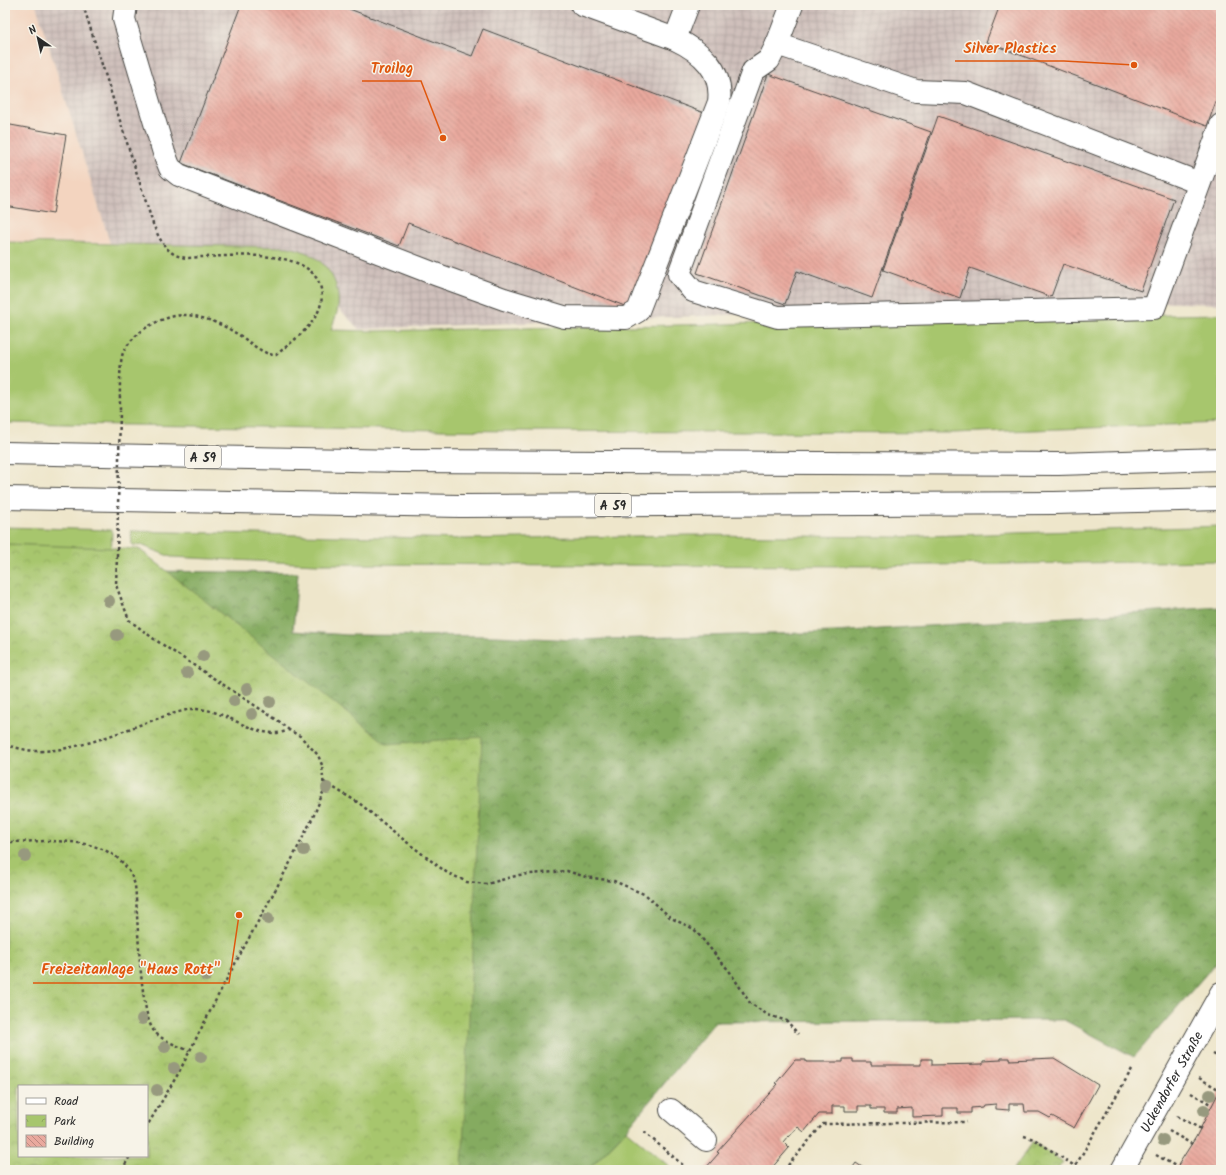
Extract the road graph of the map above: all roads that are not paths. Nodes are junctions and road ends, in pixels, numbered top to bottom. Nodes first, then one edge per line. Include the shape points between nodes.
1 (126, 5) edge
2 (582, 5) edge
3 (688, 5) edge
4 (792, 5) edge
5 (675, 39) junction
6 (777, 44) junction
7 (1221, 125) edge
8 (1199, 182) junction
9 (5, 453) edge
10 (1221, 459) edge
11 (5, 498) edge
12 (1221, 499) edge
13 (1221, 993) edge
14 (671, 1110) dead end
15 (706, 1140) dead end
16 (1122, 1170) edge

1 - 5 main road via 124,19 164,153 170,168 179,175 435,274 564,317 626,318 638,311 719,102 720,89 716,75 704,56
2 - 5 main road
3 - 5 main road
4 - 6 main road
6 - 8 main road via 916,91 966,92
6 - 8 main road via 769,60 753,71 679,274 693,291 778,317 1154,308
7 - 8 main road
9 - 10 main road, A 59 via 409,461 1058,464
11 - 12 main road, A 59 via 460,506 1054,503
13 - 16 main road, Uckendorfer Straße
14 - 15 main road

